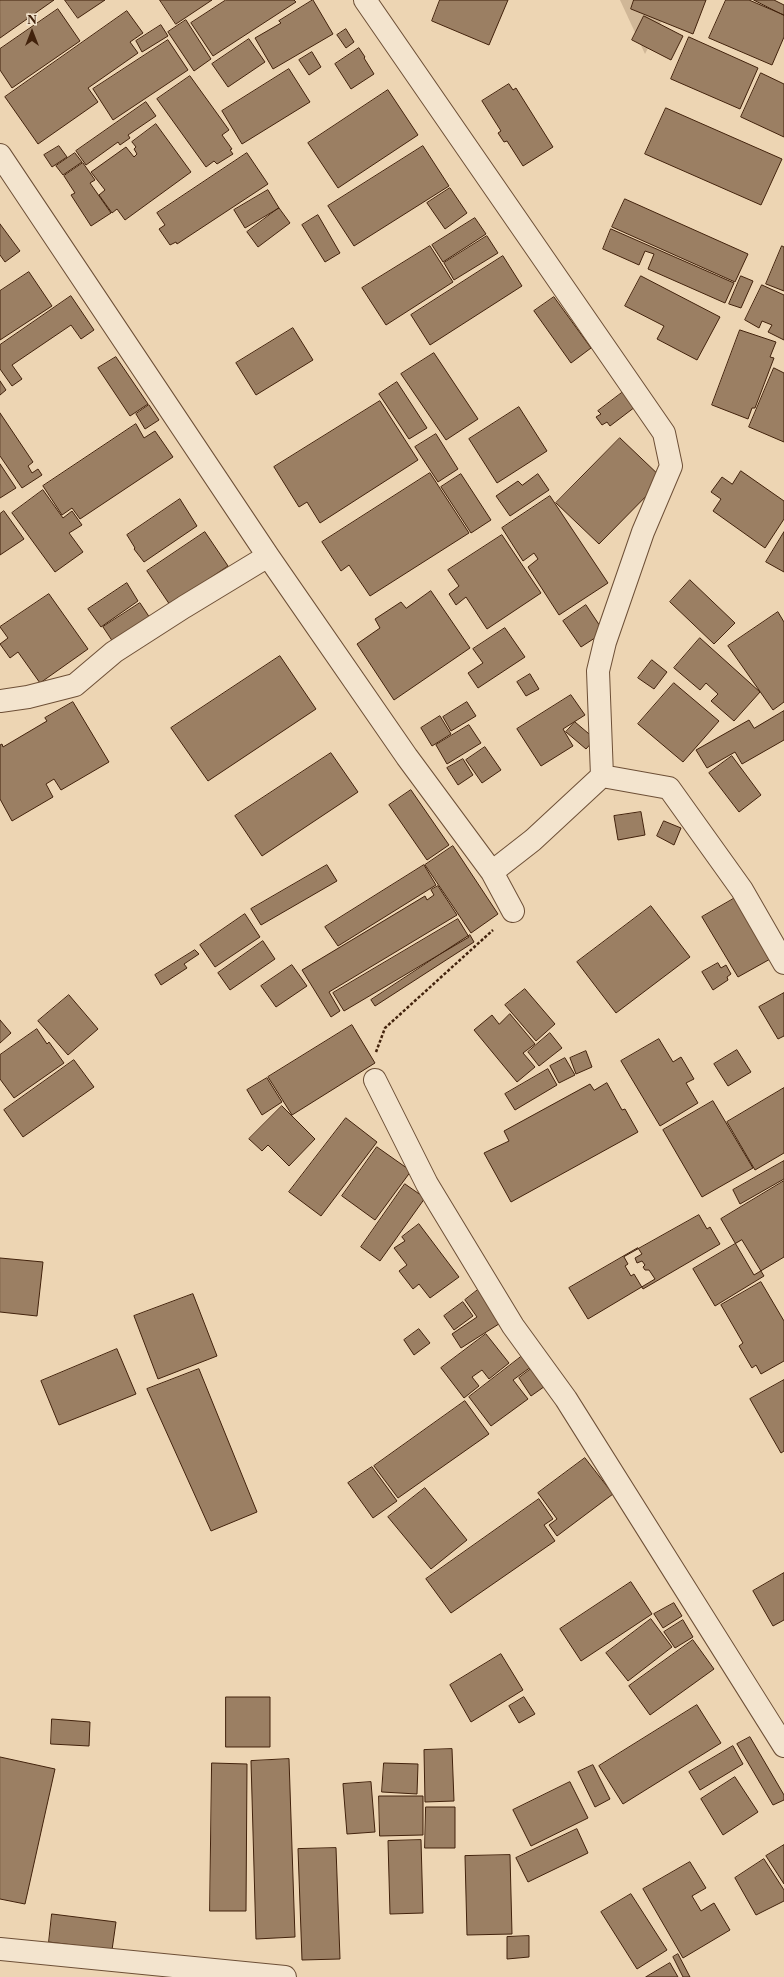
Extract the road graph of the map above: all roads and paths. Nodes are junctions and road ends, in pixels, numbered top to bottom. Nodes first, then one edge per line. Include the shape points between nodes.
1 (365, 0) edge
2 (0, 155) edge
3 (268, 556) junction
4 (0, 701) edge
5 (602, 776) junction
6 (492, 872) junction
7 (513, 911) joint
8 (784, 963) edge
9 (376, 1080) joint
10 (784, 1746) edge
11 (0, 1949) edge
12 (285, 1977) edge

1 - 5 street via 664,433 672,466 643,532 605,642 598,671
2 - 3 street
3 - 4 street via 184,606 114,652 75,685
3 - 6 street via 407,758
5 - 6 street via 533,840
5 - 8 street via 669,788 742,890
6 - 7 street
7 - 9 path via 385,1028 376,1053
9 - 10 street via 427,1184 513,1326 566,1399
11 - 12 street

